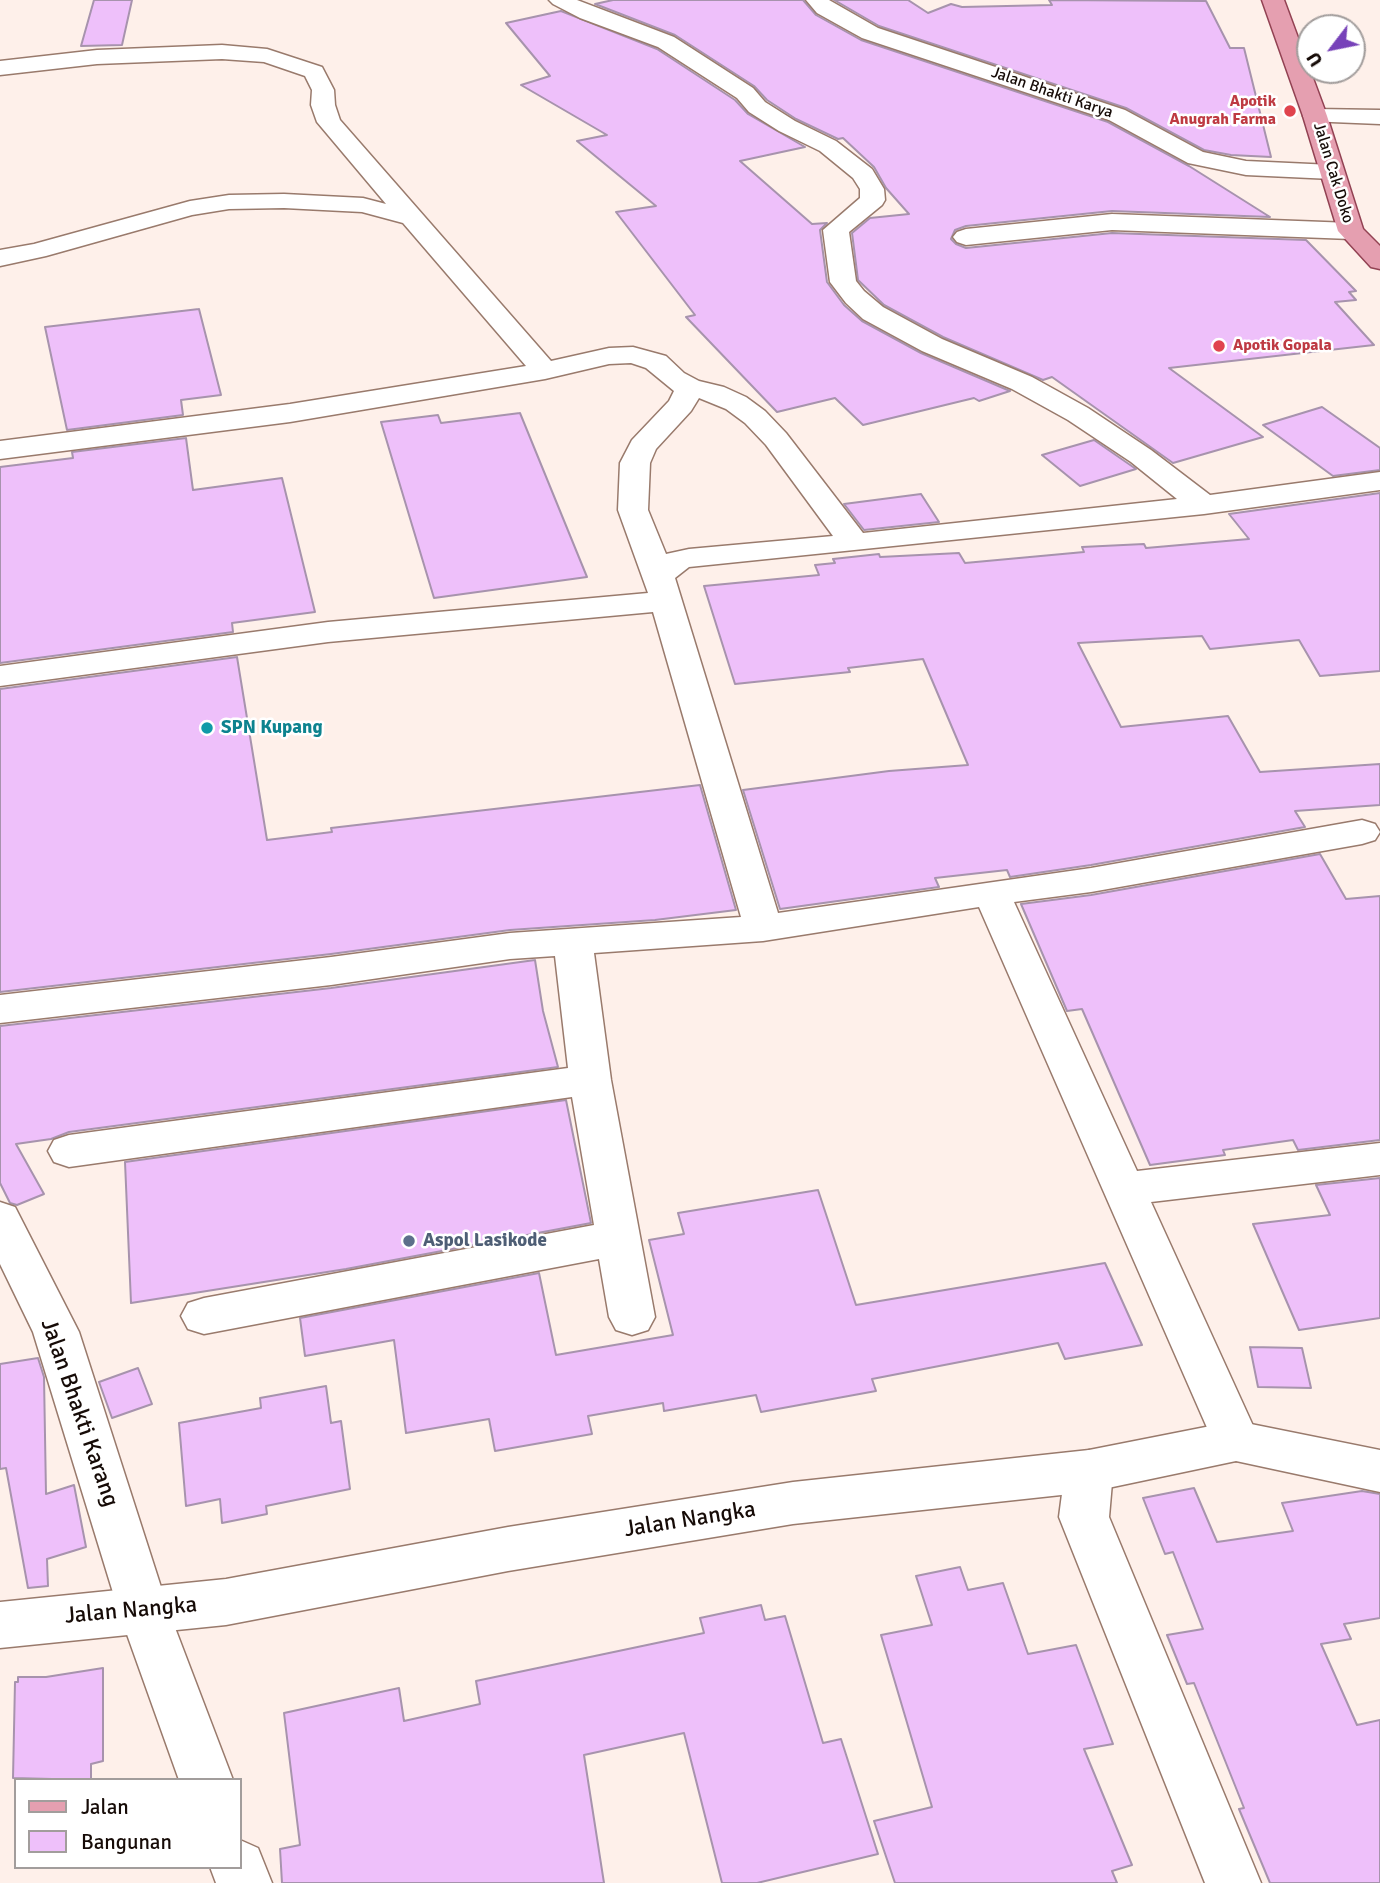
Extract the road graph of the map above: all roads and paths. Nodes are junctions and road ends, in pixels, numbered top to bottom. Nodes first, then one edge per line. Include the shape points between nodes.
1 (560, 0) edge
2 (817, 0) edge
3 (1273, 0) edge
4 (0, 68) edge
5 (1315, 116) junction
6 (1380, 117) edge
7 (1332, 172) junction
8 (412, 218) junction
9 (1351, 231) junction
10 (966, 237) dead end
11 (0, 258) edge
12 (1380, 261) edge
13 (545, 371) junction
14 (690, 388) junction
15 (0, 450) edge
16 (1380, 481) edge
17 (1204, 505) junction
18 (855, 543) junction
19 (662, 588) junction
20 (0, 676) edge
21 (1362, 832) dead end
22 (991, 893) junction
23 (763, 928) junction
24 (573, 942) junction
25 (0, 1009) edge
26 (590, 1080) junction
27 (69, 1151) dead end
28 (1380, 1159) edge
29 (1125, 1189) junction
30 (0, 1219) edge
31 (618, 1238) junction
32 (204, 1316) dead end
33 (632, 1317) dead end
34 (1236, 1441) junction
35 (1089, 1471) junction
36 (1380, 1471) edge
37 (144, 1612) junction
38 (0, 1625) edge
39 (205, 1778) edge
40 (1233, 1883) edge

1 - 17 street via 666,42 745,93 757,107 828,146 863,174 873,200 836,230 843,282 873,313 1078,414
2 - 7 street, Jalan Bhakti Karya via 870,33 1108,111 1196,158 1246,168
3 - 5 main road, Jalan Cak Doko
4 - 8 street via 137,54 222,52 267,56 314,72 329,122
5 - 6 street
5 - 7 main road, Jalan Cak Doko
7 - 9 main road, Jalan Cak Doko
8 - 11 street via 363,205 229,202
8 - 13 street
9 - 10 street via 1112,222
9 - 12 main road, Jalan Cak Doko
13 - 14 street via 634,355 656,362
13 - 15 street via 290,413
14 - 18 street via 714,393 755,417
14 - 19 street via 681,405 642,446 635,463 633,510
16 - 17 street
17 - 18 street
18 - 19 street via 674,561
19 - 20 street
19 - 23 street
21 - 22 street
22 - 23 street
22 - 29 street
23 - 24 street
24 - 25 street
24 - 26 street
26 - 27 street
26 - 31 street
28 - 29 street
29 - 34 street
30 - 37 street, Jalan Bhakti Karang via 55,1332
31 - 32 street
31 - 33 street
34 - 35 street, Jalan Nangka
34 - 36 street, Jalan Nangka
35 - 37 street, Jalan Nangka via 793,1503 508,1549 226,1602
35 - 40 street via 1084,1517
37 - 38 street, Jalan Nangka
37 - 39 street, Jalan Bhakti Karang

